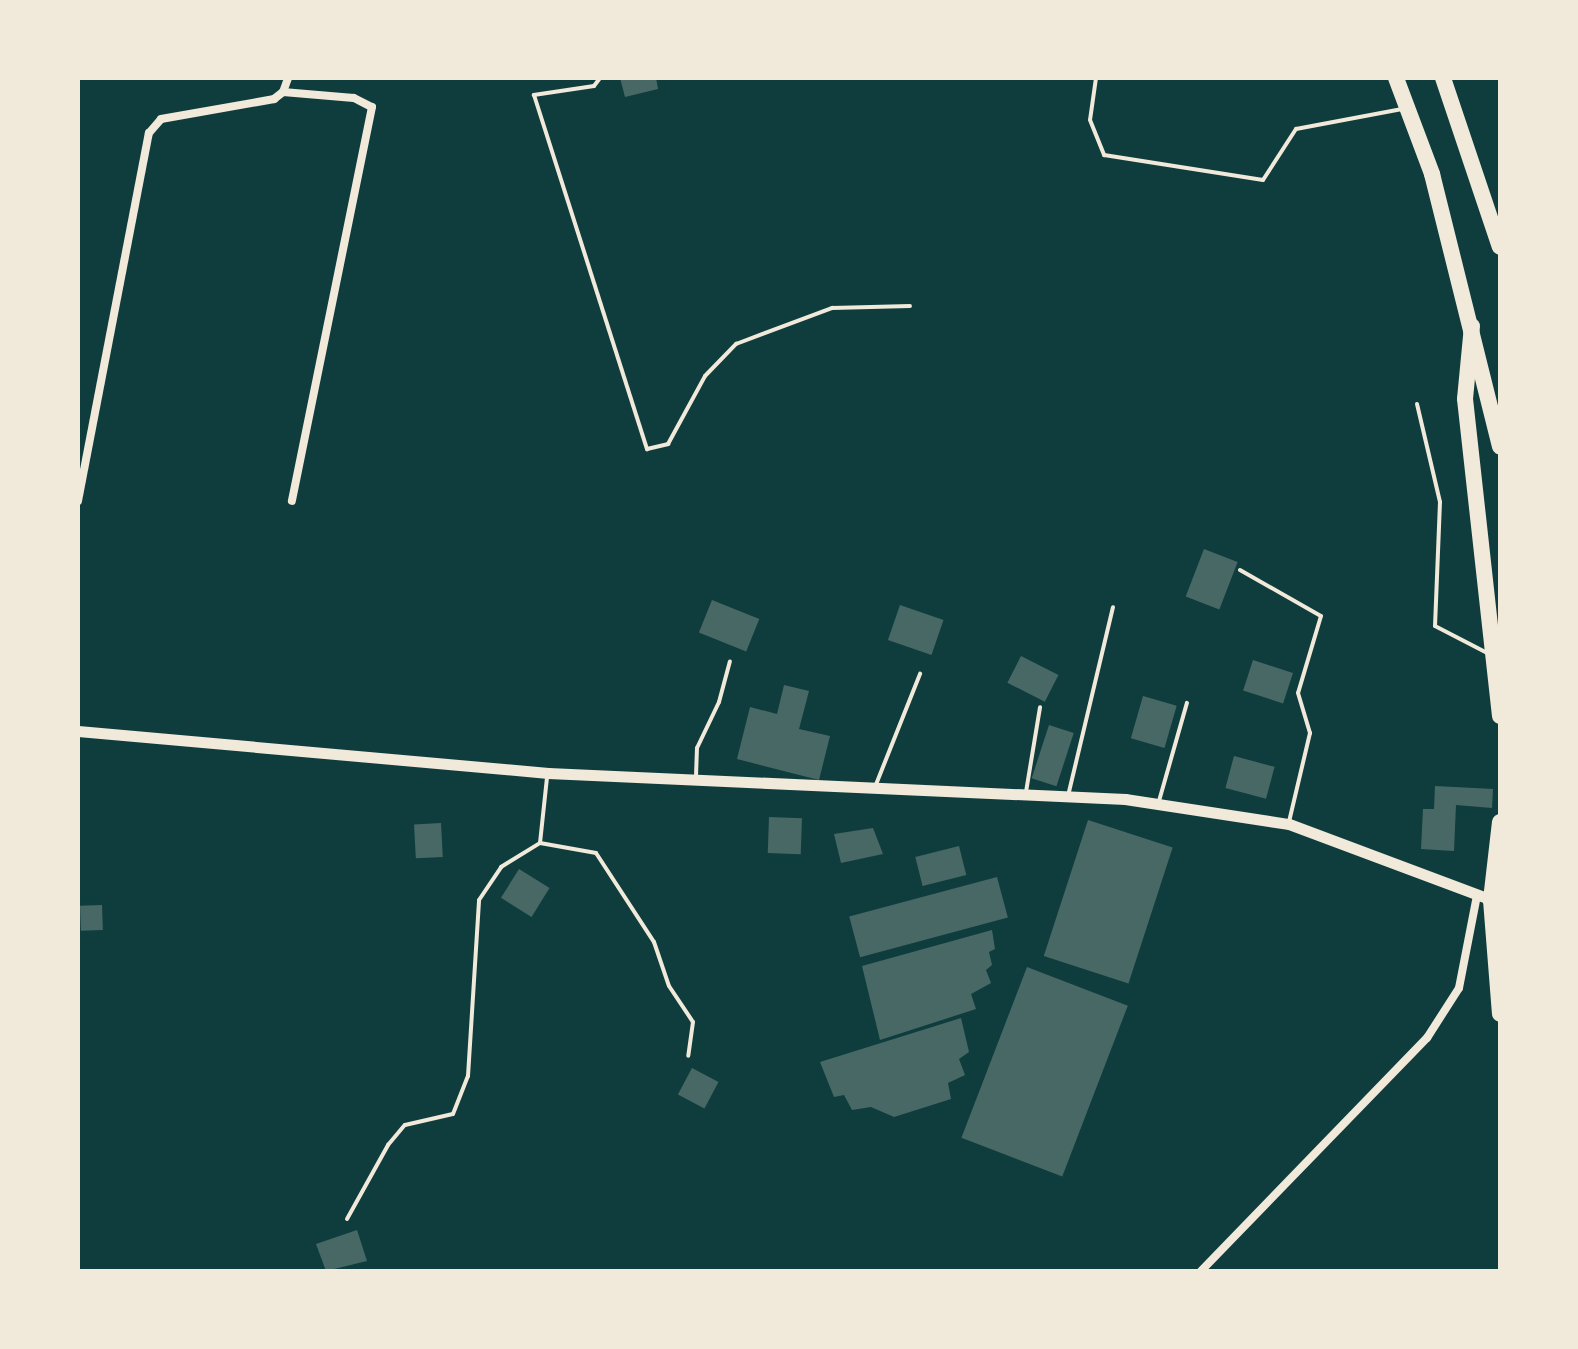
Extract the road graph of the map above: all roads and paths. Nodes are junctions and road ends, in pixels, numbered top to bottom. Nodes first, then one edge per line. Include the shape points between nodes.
1 (288, 78) edge
2 (600, 78) edge
3 (1096, 78) edge
4 (1396, 78) edge
5 (1443, 78) edge
6 (283, 92) junction
7 (1407, 108) junction
8 (1500, 247) edge
9 (910, 306) dead end
10 (1472, 326) junction
11 (1417, 404) dead end
12 (1500, 447) edge
13 (78, 501) edge
14 (292, 501) dead end
15 (1240, 570) dead end
16 (1113, 607) dead end
17 (1491, 655) junction
18 (730, 661) dead end
19 (920, 674) dead end
20 (1187, 703) dead end
21 (1040, 707) dead end
22 (1500, 716) edge
23 (78, 731) edge
24 (548, 773) junction
25 (696, 780) junction
26 (875, 788) junction
27 (1026, 795) junction
28 (1067, 796) junction
29 (1158, 804) junction
30 (1500, 822) edge
31 (1289, 824) junction
32 (540, 843) junction
33 (1489, 899) edge
34 (1500, 1014) edge
35 (688, 1056) dead end
36 (347, 1219) dead end
37 (1201, 1271) edge

1 - 6 street
2 - 9 lane via 594,86 534,95 647,449 668,444 705,376 736,344 832,308
3 - 7 lane via 1090,120 1104,155 1263,180 1296,129
4 - 7 highway
5 - 8 highway
6 - 13 street via 274,99 161,119 149,133
6 - 14 street via 341,96 372,107
7 - 10 highway via 1432,174
10 - 12 highway
10 - 17 highway via 1465,399
11 - 17 lane via 1440,502 1435,626
15 - 31 lane via 1321,616 1298,693 1310,733
16 - 28 lane
17 - 22 highway
18 - 25 lane via 719,702 697,748
19 - 26 lane
20 - 29 lane
21 - 27 lane
23 - 24 street
24 - 25 street
24 - 32 lane
25 - 26 street
26 - 27 street
27 - 28 street
28 - 29 street
29 - 31 street
30 - 33 highway
31 - 33 street
32 - 35 lane via 596,853 654,942 669,986 693,1022
32 - 36 lane via 501,867 479,900 468,1076 453,1114 405,1125
33 - 34 highway
33 - 37 street via 1459,988 1427,1038

